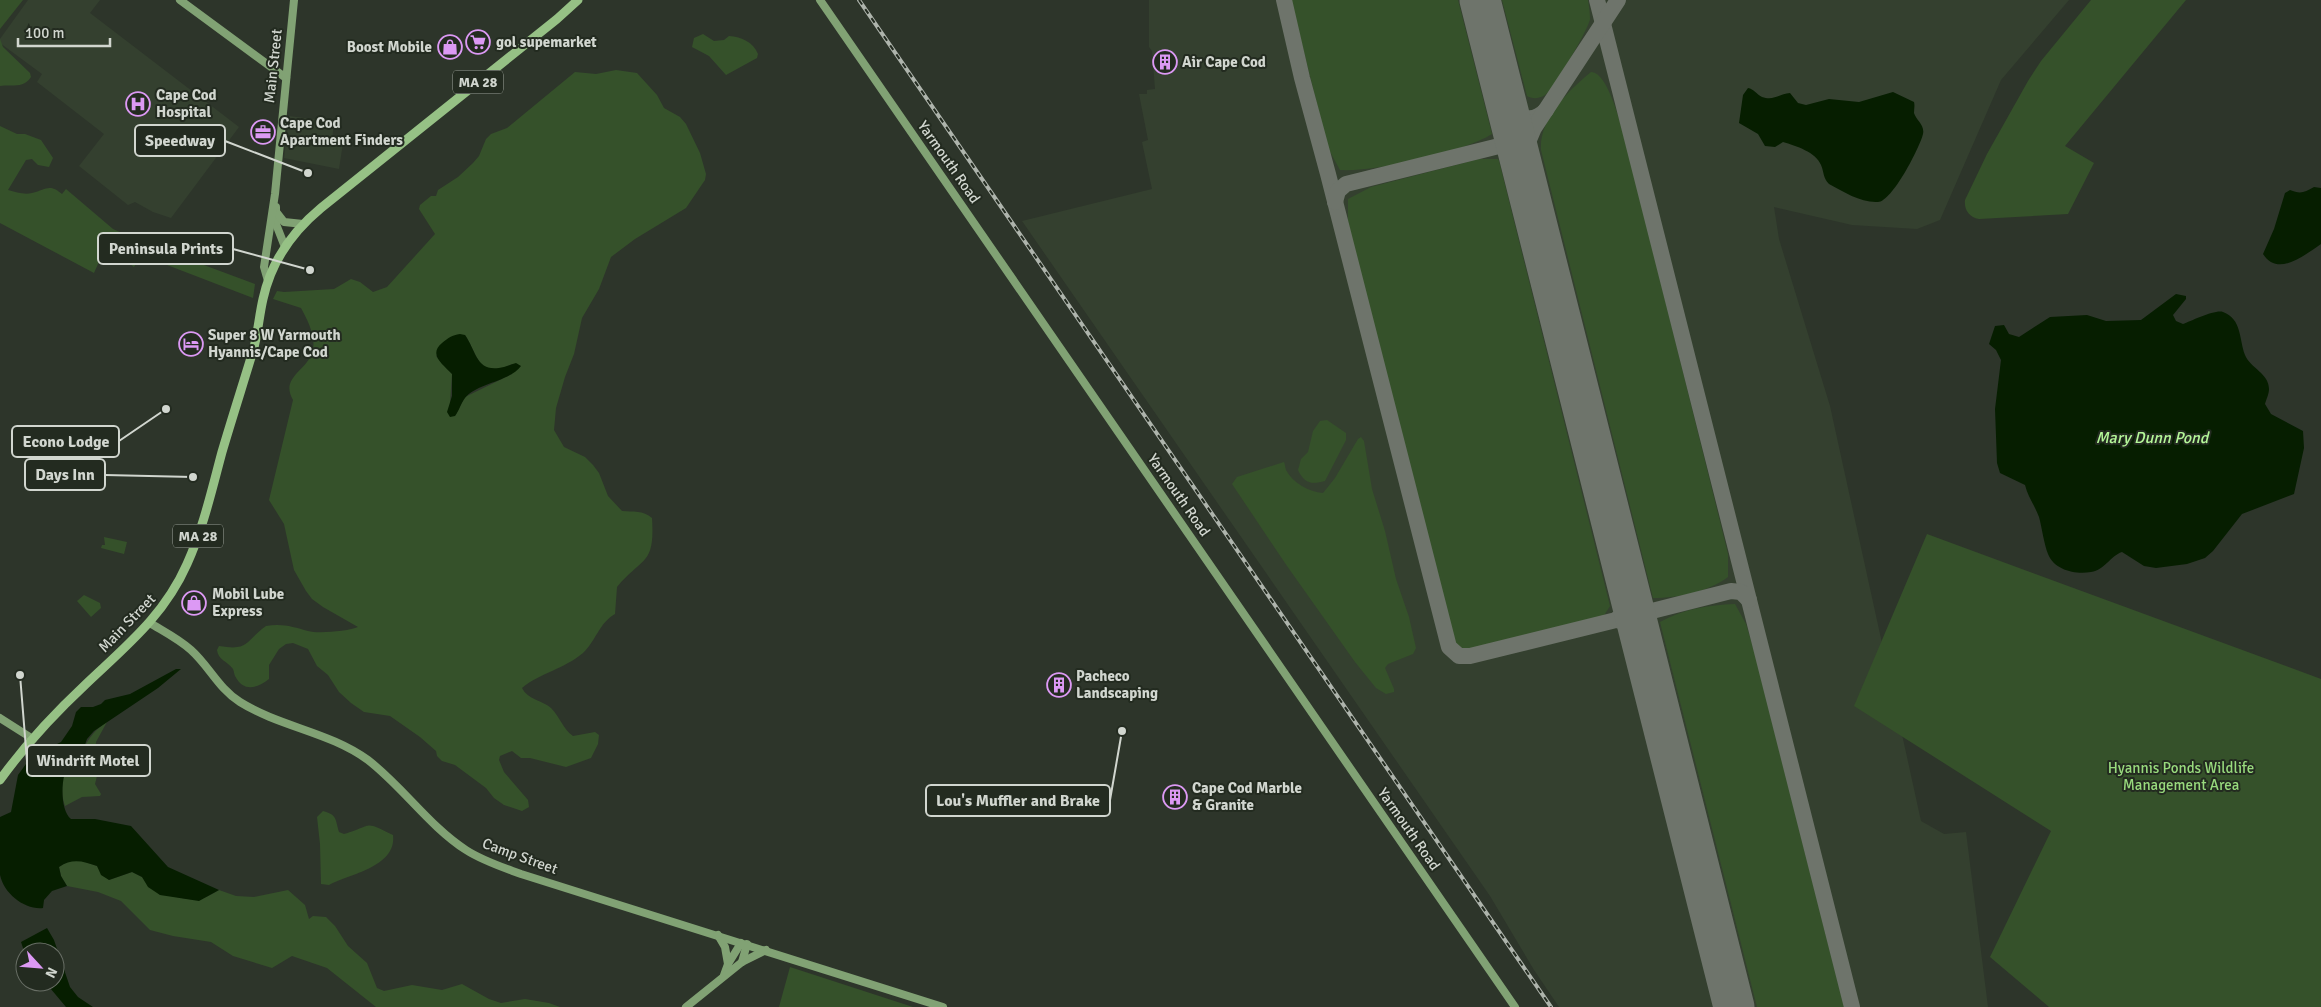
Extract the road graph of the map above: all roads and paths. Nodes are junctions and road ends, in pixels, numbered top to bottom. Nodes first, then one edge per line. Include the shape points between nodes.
1 (180, 0) edge
2 (294, 0) edge
3 (578, 0) edge
4 (820, 0) edge
5 (286, 78) junction
6 (275, 195) junction
7 (277, 213) junction
8 (303, 224) junction
9 (285, 247) junction
10 (268, 281) junction
11 (150, 623) junction
12 (0, 718) edge
13 (33, 739) junction
14 (0, 780) edge
15 (718, 935) junction
16 (744, 944) junction
17 (766, 950) junction
18 (742, 962) junction
19 (728, 964) junction
20 (724, 975) junction
21 (686, 1007) edge
22 (943, 1007) edge
23 (1515, 1007) edge

1 - 5 main road
2 - 5 main road, Main Street
3 - 8 main road, MA 28
4 - 23 main road, Yarmouth Road
5 - 6 main road, Main Street
6 - 7 main road, Main Street
6 - 10 main road, Main Street via 264,267
7 - 8 main road via 284,222
7 - 9 main road, Main Street via 276,224
8 - 9 main road, MA 28
9 - 10 main road, Main Street / MA 28
10 - 11 main road, Main Street / MA 28 via 254,348 196,541 178,583
11 - 13 main road, Main Street / MA 28
11 - 15 main road, Camp Street via 192,650 221,686 241,703 359,754 450,838 475,856 521,874
12 - 13 main road
13 - 14 main road, Main Street / MA 28
15 - 16 main road, Camp Street
15 - 19 main road via 725,946
16 - 17 main road, Camp Street
16 - 18 main road
16 - 19 main road
17 - 18 main road
17 - 22 main road, Camp Street
18 - 20 main road
19 - 20 main road
20 - 21 main road

